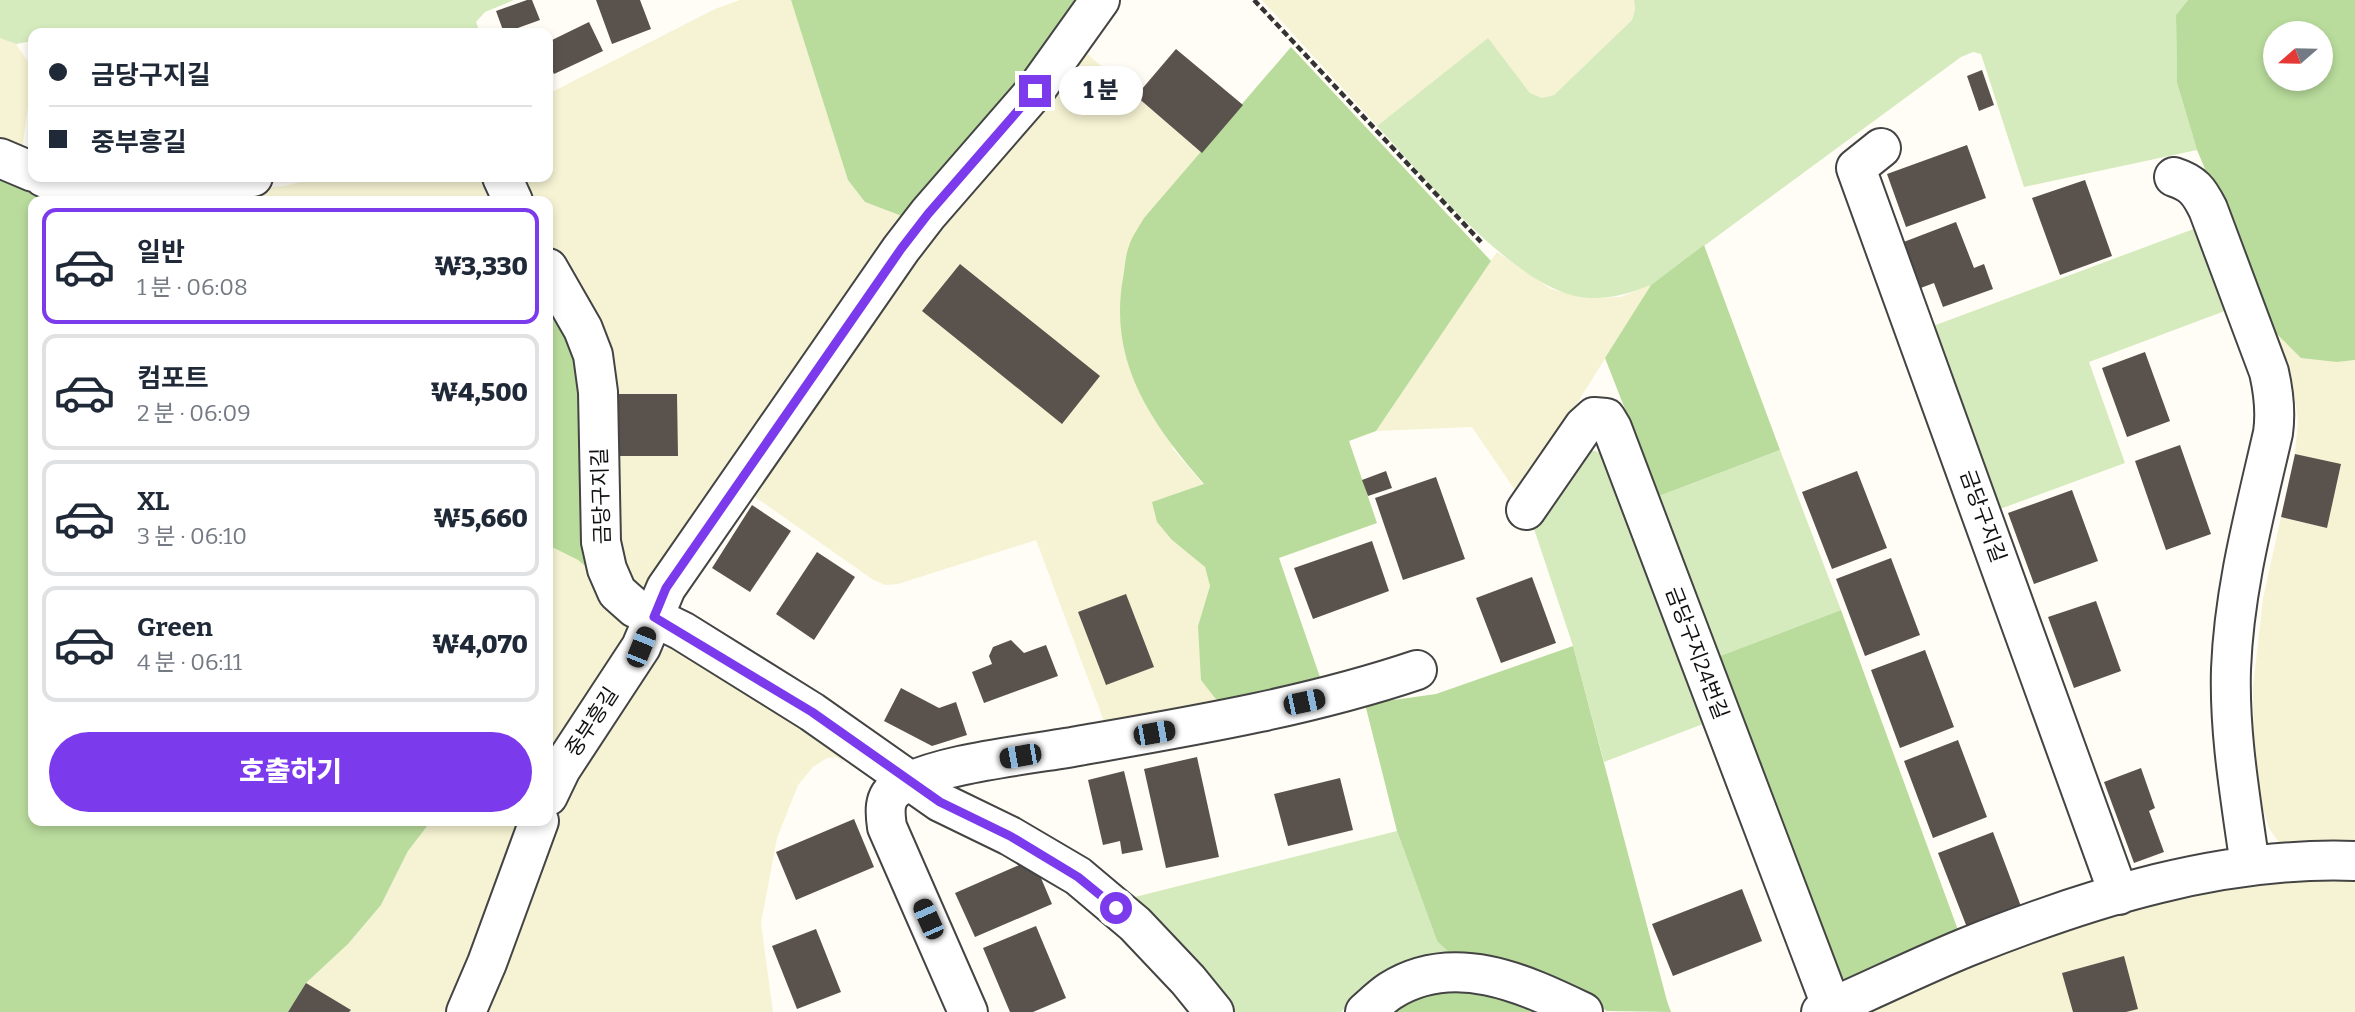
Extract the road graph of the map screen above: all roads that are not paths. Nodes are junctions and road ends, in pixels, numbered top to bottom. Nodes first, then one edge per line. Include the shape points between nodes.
1 (1100, 0) edge
2 (1881, 148) dead end
3 (0, 158) edge
4 (28, 170) edge
5 (2174, 177) dead end
6 (55, 182) edge
7 (219, 182) edge
8 (98, 196) edge
9 (125, 196) edge
10 (553, 277) edge
11 (1526, 510) dead end
12 (654, 617) junction
13 (1417, 670) dead end
14 (911, 782) junction
15 (553, 786) edge
16 (537, 826) edge
17 (2355, 861) edge
18 (2250, 866) junction
19 (2119, 895) junction
20 (1826, 1010) edge
21 (466, 1012) edge
22 (968, 1012) edge
23 (1214, 1012) edge
24 (1366, 1012) edge
25 (1583, 1012) edge

1 - 12 street, 중부흥길 via 1035,91 901,249 666,588
2 - 19 street, 금당구지길 via 1856,168
3 - 4 street
5 - 18 street via 2190,182 2208,209 2274,395 2273,433 2238,592 2231,670 2232,721
6 - 8 street
7 - 9 street
10 - 12 street, 금당구지길 via 593,355 601,542 607,569 617,592
11 - 20 street, 금당구지24번길 via 1584,426 1594,417 1606,418
12 - 14 street, 금당구지길 via 812,712
12 - 15 street, 중부흥길 via 641,647
13 - 14 street via 1351,692 940,771
14 - 22 street via 887,799 887,827
14 - 23 street, 금당구지길 via 1078,877 1135,924
16 - 21 street
17 - 18 street
18 - 19 street
19 - 20 street via 1966,947
24 - 25 street via 1390,991 1422,976 1457,970 1545,993

